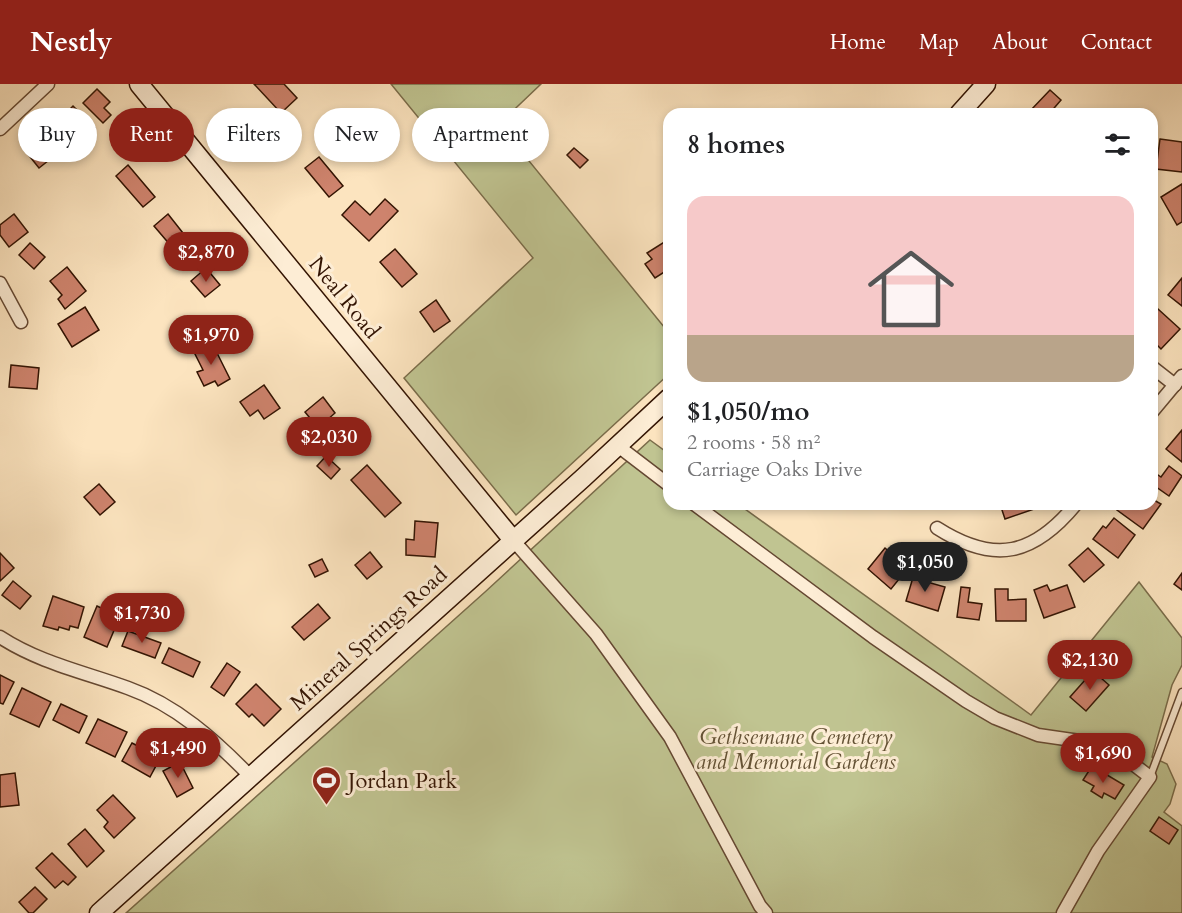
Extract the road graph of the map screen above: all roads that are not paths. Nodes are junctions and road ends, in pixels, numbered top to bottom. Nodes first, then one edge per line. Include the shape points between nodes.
1 (48, 84) edge
2 (140, 84) edge
3 (986, 84) edge
4 (964, 108) edge
5 (0, 129) edge
6 (0, 283) edge
7 (21, 322) dead end
8 (1158, 370) edge
9 (1178, 380) edge
10 (663, 404) edge
11 (1158, 405) edge
12 (618, 446) junction
13 (663, 480) edge
14 (702, 510) edge
15 (1070, 510) edge
16 (937, 528) dead end
17 (513, 540) junction
18 (0, 637) edge
19 (1182, 692) edge
20 (250, 776) junction
21 (1150, 777) junction
22 (99, 913) edge
23 (766, 913) edge
24 (1063, 913) edge

1 - 5 street
2 - 17 street, Neal Road
3 - 4 street
6 - 7 street
8 - 9 street
9 - 11 street
10 - 12 street, Mineral Springs Road
12 - 13 street
12 - 17 street, Mineral Springs Road
14 - 21 street via 873,637 976,707 1038,735 1100,744
15 - 16 street via 1046,536 1016,549 972,546
17 - 20 street, Mineral Springs Road
17 - 23 street via 596,634 670,737
18 - 20 street via 41,660 152,698 210,737
19 - 21 lane
20 - 22 street, Mineral Springs Road
21 - 24 street via 1098,851

